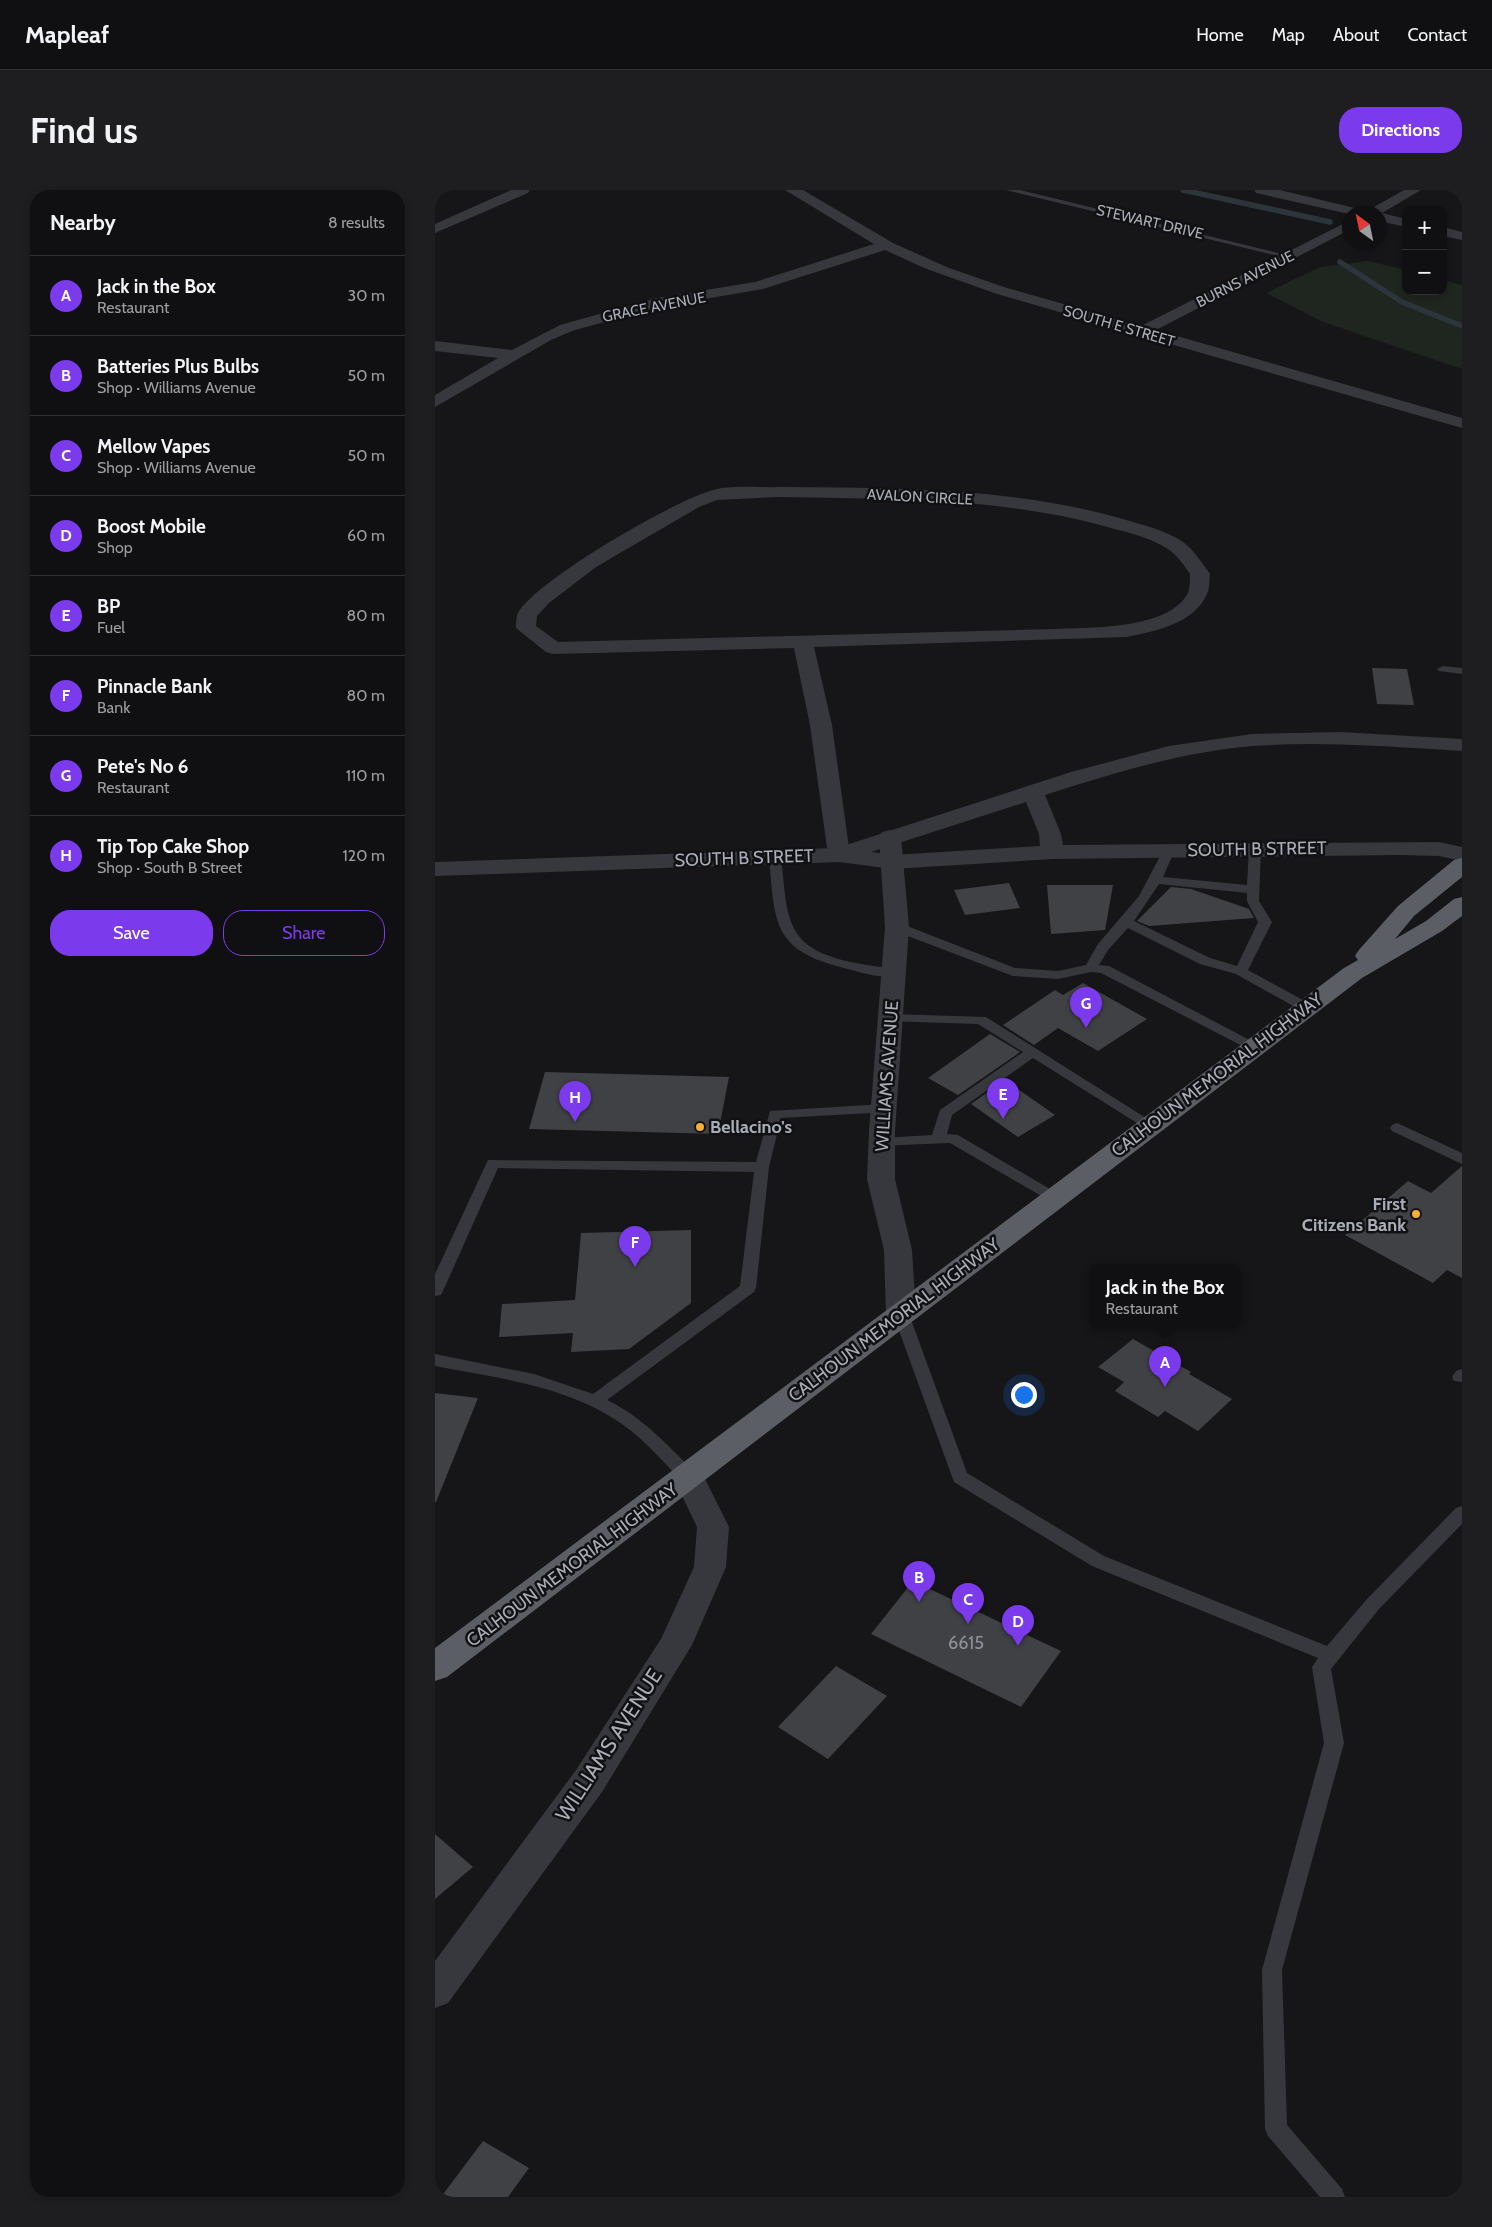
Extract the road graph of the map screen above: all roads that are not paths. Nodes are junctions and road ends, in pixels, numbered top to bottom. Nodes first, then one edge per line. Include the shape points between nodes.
1 (523, 190) edge
2 (792, 190) edge
3 (1010, 190) edge
4 (1261, 190) edge
5 (1414, 190) edge
6 (1387, 205) edge
7 (1342, 208) edge
8 (1387, 219) edge
9 (1402, 222) edge
10 (435, 229) edge
11 (1342, 229) edge
12 (1447, 232) edge
13 (1462, 236) edge
14 (886, 245) junction
15 (1291, 257) junction
16 (1141, 332) junction
17 (435, 346) edge
18 (514, 355) junction
19 (435, 402) edge
20 (1462, 423) edge
21 (803, 643) junction
22 (1443, 669) dead end
23 (1462, 672) edge
24 (1462, 745) edge
25 (1033, 792) junction
26 (930, 825) junction
27 (890, 837) junction
28 (1255, 849) junction
29 (1169, 850) junction
30 (1052, 852) junction
31 (1462, 854) edge
32 (839, 855) junction
33 (775, 857) junction
34 (893, 862) junction
35 (1462, 865) edge
36 (435, 869) edge
37 (1155, 880) junction
38 (1253, 890) junction
39 (1462, 904) edge
40 (1126, 922) junction
41 (897, 927) junction
42 (1091, 968) junction
43 (1241, 971) junction
44 (893, 973) junction
45 (1353, 973) junction
46 (1307, 1008) junction
47 (891, 1018) junction
48 (1254, 1048) junction
49 (1032, 1052) junction
50 (884, 1109) junction
51 (1150, 1125) junction
52 (1397, 1128) dead end
53 (938, 1139) junction
54 (882, 1143) junction
55 (1462, 1159) edge
56 (762, 1167) junction
57 (1055, 1198) junction
58 (435, 1291) edge
59 (901, 1314) junction
60 (435, 1360) edge
61 (595, 1401) junction
62 (689, 1477) junction
63 (1462, 1513) edge
64 (1330, 1655) junction
65 (435, 1667) edge
66 (435, 1991) edge
67 (1334, 2197) edge

1 - 10 street
2 - 14 street, SOUTH E STREET
3 - 15 lane, STEWART DRIVE
4 - 7 street
5 - 6 street
8 - 9 street
11 - 15 street, BURNS AVENUE
12 - 13 street
14 - 16 street, SOUTH E STREET via 931,267
14 - 18 street, GRACE AVENUE via 759,286 657,303 609,315 552,334
15 - 16 street, BURNS AVENUE
16 - 20 street, SOUTH E STREET
17 - 18 street
18 - 19 street, GRACE AVENUE
21 - 21 street, AVALON CIRCLE via 553,648 526,628 527,615 542,599 589,563 673,512 715,495 779,492 878,494 989,501 1063,510 1149,533 1180,549 1200,574 1198,593 1187,607 1163,623 1127,631
21 - 32 street via 821,725
22 - 23 lane
24 - 25 street via 1340,738 1252,740 1169,752
25 - 26 street
25 - 30 street via 1050,834
26 - 27 street
26 - 30 street, SOUTH B STREET via 945,837 971,844
27 - 32 street
27 - 34 street, WILLIAMS AVENUE
28 - 29 street, SOUTH B STREET
28 - 31 street, SOUTH B STREET via 1439,849
28 - 38 lane
29 - 30 street, SOUTH B STREET
29 - 37 lane
30 - 34 street, SOUTH B STREET
32 - 33 street, SOUTH B STREET
32 - 34 street, SOUTH B STREET
33 - 36 street, SOUTH B STREET
33 - 44 lane via 777,889 791,937 803,948 834,962
34 - 41 street, WILLIAMS AVENUE
35 - 45 highway, CALHOUN MEMORIAL HIGHWAY via 1406,911
37 - 38 lane
37 - 40 lane
38 - 43 lane via 1253,901 1265,922
39 - 45 highway, CALHOUN MEMORIAL HIGHWAY via 1434,926
40 - 42 lane via 1100,949
40 - 43 lane via 1205,961
41 - 42 lane via 1013,972 1058,975
41 - 44 street, WILLIAMS AVENUE
42 - 48 lane via 1104,969
43 - 46 lane
44 - 47 street, WILLIAMS AVENUE
45 - 46 highway, CALHOUN MEMORIAL HIGHWAY
46 - 48 highway, CALHOUN MEMORIAL HIGHWAY
47 - 49 lane via 981,1020
47 - 50 street, WILLIAMS AVENUE
48 - 51 highway, CALHOUN MEMORIAL HIGHWAY
49 - 51 lane
49 - 53 lane via 945,1113
50 - 54 street, WILLIAMS AVENUE
50 - 56 lane via 775,1114
51 - 57 highway, CALHOUN MEMORIAL HIGHWAY
52 - 55 lane
53 - 54 lane
53 - 57 lane via 953,1138
54 - 59 street, WILLIAMS AVENUE via 881,1179 898,1250
56 - 58 lane via 493,1163
56 - 61 lane via 748,1288
57 - 59 highway, CALHOUN MEMORIAL HIGHWAY
59 - 62 highway, CALHOUN MEMORIAL HIGHWAY
59 - 64 lane via 959,1477 1098,1561
60 - 61 lane via 537,1380
61 - 62 lane via 629,1420
62 - 65 highway, CALHOUN MEMORIAL HIGHWAY
62 - 66 street, WILLIAMS AVENUE via 713,1527 710,1567 675,1645 589,1782
63 - 64 lane via 1373,1604
64 - 67 lane via 1321,1667 1334,1743 1272,1970 1276,2129

